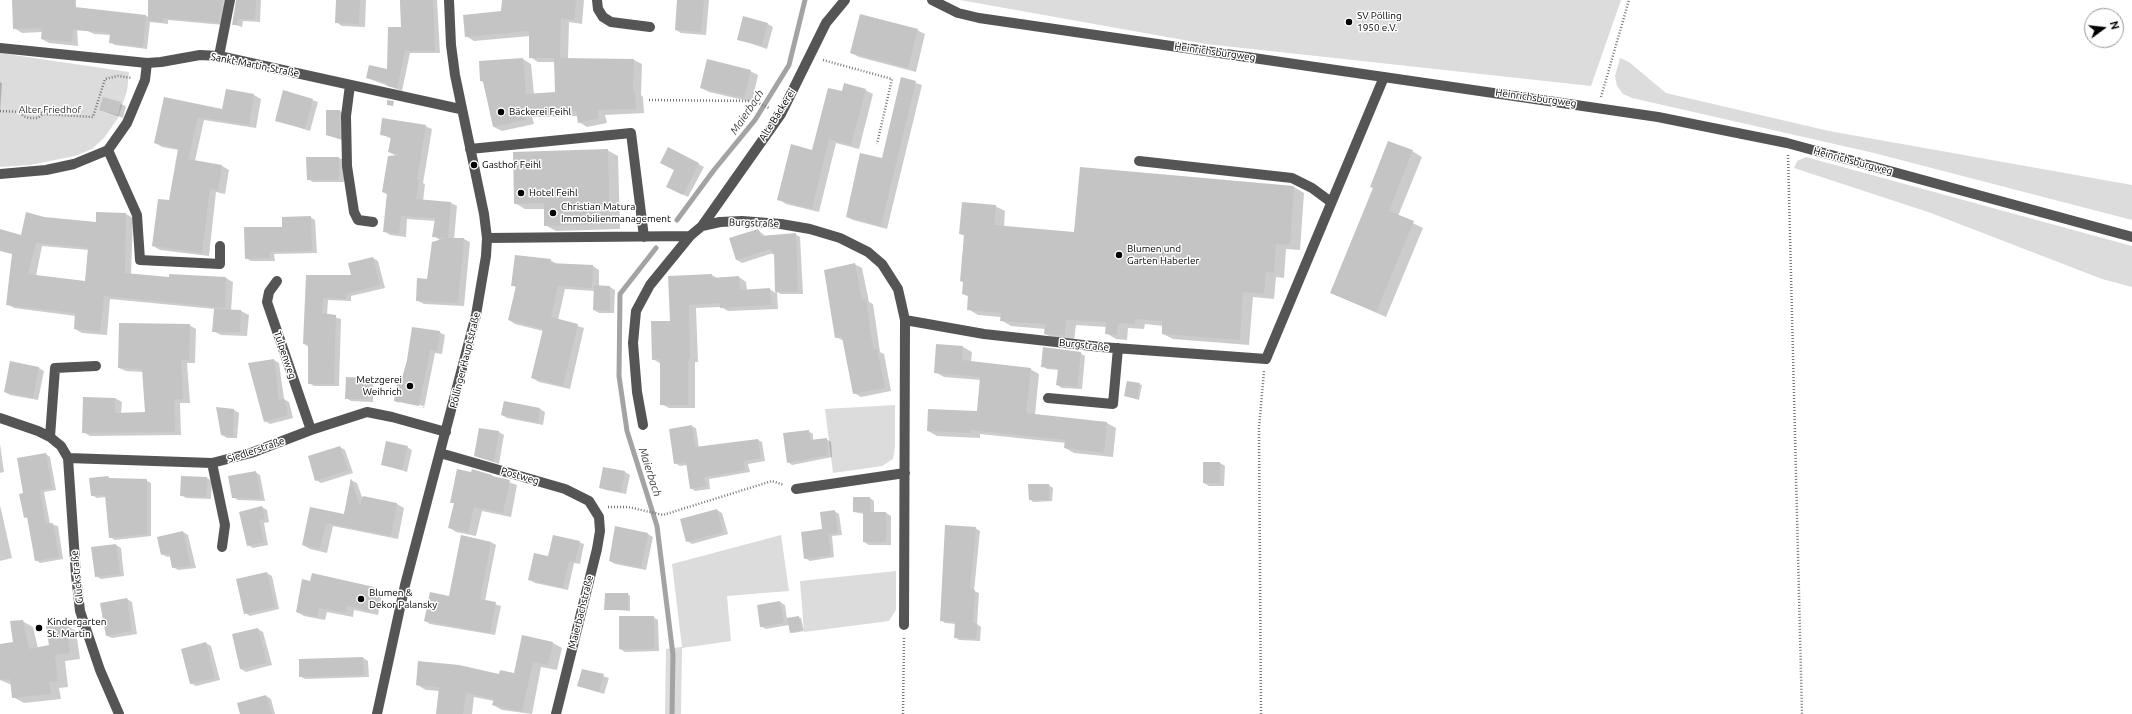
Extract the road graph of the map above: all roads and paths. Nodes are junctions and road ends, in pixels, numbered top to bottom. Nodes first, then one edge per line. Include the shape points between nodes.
1 (230, 0) edge
2 (449, 0) edge
3 (597, 0) edge
4 (845, 0) edge
5 (932, 0) edge
6 (1629, 0) edge
7 (650, 27) dead end
8 (0, 48) edge
9 (219, 56) junction
10 (811, 56) junction
11 (147, 63) junction
12 (1384, 77) junction
13 (144, 80) junction
14 (350, 85) junction
15 (649, 100) dead end
16 (1598, 107) junction
17 (460, 109) junction
18 (774, 110) dead end
19 (0, 111) edge
20 (21, 112) junction
21 (43, 114) junction
22 (1787, 143) junction
23 (877, 144) dead end
24 (470, 149) junction
25 (108, 150) junction
26 (1139, 161) dead end
27 (0, 174) edge
28 (1331, 202) junction
29 (373, 222) dead end
30 (702, 226) junction
31 (690, 236) junction
32 (644, 237) junction
33 (2132, 237) edge
34 (487, 238) junction
35 (220, 246) dead end
36 (277, 281) dead end
37 (905, 320) junction
38 (1118, 348) junction
39 (1266, 359) junction
40 (96, 366) dead end
41 (1048, 398) dead end
42 (0, 418) edge
43 (643, 425) dead end
44 (311, 430) junction
45 (446, 432) junction
46 (50, 438) junction
47 (440, 453) junction
48 (68, 458) junction
49 (212, 462) junction
50 (905, 473) junction
51 (796, 489) joint
52 (595, 509) junction
53 (222, 547) dead end
54 (904, 625) joint
55 (119, 714) edge
56 (377, 714) edge
57 (556, 714) edge
58 (903, 714) edge
59 (1261, 714) edge
60 (1802, 714) edge

1 - 9 street
2 - 17 street, Pöllinger Hauptstraße via 451,45
3 - 7 street via 598,9 603,17 611,22
4 - 10 street, Alte Bäckerei via 826,23
5 - 12 street, Heinrichsbürgweg via 958,13 979,18
6 - 16 path
8 - 11 street, Sankt-Martin-Straße
9 - 11 street, Sankt-Martin-Straße via 200,55
9 - 14 street, Sankt-Martin-Straße
10 - 23 path via 892,79
10 - 30 street, Alte Bäckerei via 781,114
11 - 13 street
12 - 16 street, Heinrichsbürgweg
12 - 28 street
13 - 21 path via 118,76 104,79 93,117
13 - 25 street via 128,123
14 - 17 street, Sankt-Martin-Straße
14 - 29 street via 346,116 347,166 354,212 358,220
15 - 18 path via 754,101
16 - 22 street, Heinrichsbürgweg
17 - 24 street, Pöllinger Hauptstraße
19 - 20 path
20 - 21 path via 29,118 38,118
20 - 21 path via 23,108 29,108 38,109
22 - 33 street, Heinrichsbürgweg
22 - 60 path
24 - 32 street via 631,133
24 - 34 street, Pöllinger Hauptstraße
25 - 27 street via 74,164 46,170
25 - 35 street via 138,215 140,260 220,264
26 - 28 street via 1292,178
28 - 39 street
30 - 31 street, Burgstraße
30 - 37 street, Burgstraße via 742,221 773,223 810,229 840,238 868,252 882,264 898,289
31 - 32 street
31 - 43 street, Burgstraße via 650,285 636,310 633,343
32 - 34 street
34 - 45 street, Pöllinger Hauptstraße via 483,282
36 - 44 street, Tulpenweg via 269,292 269,307
37 - 38 street, Burgstraße via 984,334
37 - 50 street, Burgstraße
38 - 39 street, Burgstraße
38 - 41 street via 1112,404
39 - 59 path via 1259,428
40 - 46 street via 55,368
42 - 46 street via 38,431
44 - 45 street, Siedlerstraße via 368,412
44 - 49 street, Siedlerstraße via 246,455
45 - 47 street, Pöllinger Hauptstraße
46 - 48 street via 61,446
47 - 52 street, Postweg via 565,489 589,501
47 - 56 street, Pöllinger Hauptstraße via 404,585
48 - 49 street, Siedlerstraße
48 - 55 street, Glückstraße via 80,611 97,663
49 - 53 street via 225,525
50 - 51 street
50 - 54 street, Burgstraße
51 - 52 path via 772,481 663,515 628,507 610,506
52 - 57 street, Maierbachstraße via 599,517 600,531 597,549
54 - 58 path

